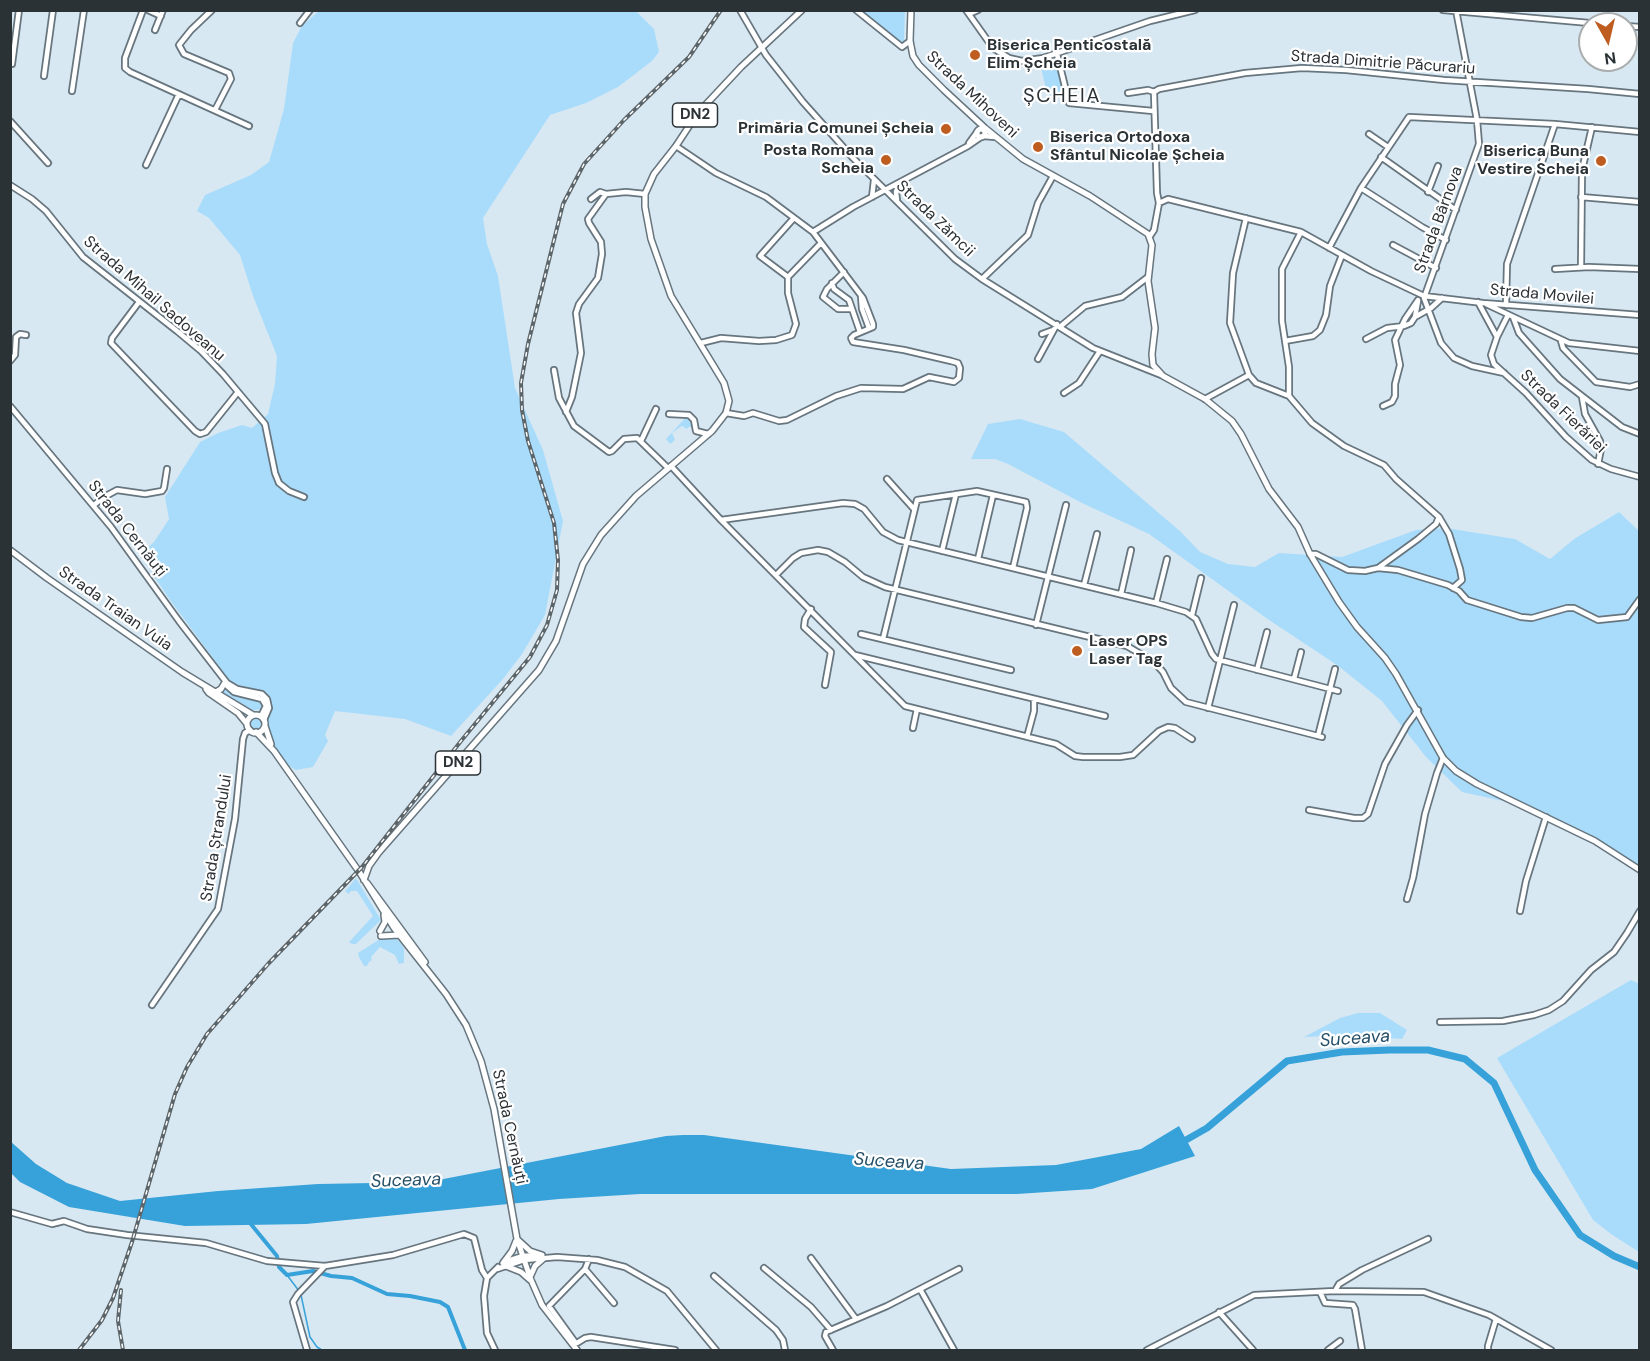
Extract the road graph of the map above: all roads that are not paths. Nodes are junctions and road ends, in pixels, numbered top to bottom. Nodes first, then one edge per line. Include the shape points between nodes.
1 (20, 10) edge
2 (54, 10) edge
3 (84, 10) edge
4 (143, 10) edge
5 (148, 10) edge
6 (212, 10) edge
7 (310, 10) edge
8 (740, 10) edge
9 (802, 10) edge
10 (855, 10) edge
11 (911, 10) edge
12 (978, 10) edge
13 (1195, 10) edge
14 (1443, 10) edge
15 (1456, 11) edge
16 (968, 12) edge
17 (162, 13) edge
18 (1578, 22) edge
19 (300, 23) dead end
20 (10, 28) edge
21 (17, 30) junction
22 (155, 30) dead end
23 (910, 41) junction
24 (761, 48) junction
25 (1057, 54) junction
26 (12, 64) dead end
27 (44, 76) dead end
28 (1470, 81) junction
29 (72, 91) dead end
30 (1154, 92) junction
31 (1128, 93) dead end
32 (179, 94) junction
33 (1640, 94) edge
34 (215, 110) junction
35 (1154, 111) junction
36 (1477, 120) junction
37 (10, 121) edge
38 (1554, 124) junction
39 (249, 126) dead end
40 (1592, 127) junction
41 (981, 132) junction
42 (1640, 132) edge
43 (1369, 134) dead end
44 (676, 147) junction
45 (1388, 147) junction
46 (1381, 158) junction
47 (48, 163) dead end
48 (146, 165) dead end
49 (1438, 166) dead end
50 (1053, 176) junction
51 (875, 181) junction
52 (897, 183) junction
53 (10, 185) edge
54 (1361, 188) junction
55 (885, 190) junction
56 (1428, 192) junction
57 (606, 194) junction
58 (645, 194) junction
59 (872, 197) junction
60 (1581, 197) junction
61 (591, 199) dead end
62 (897, 201) junction
63 (1640, 202) edge
64 (1159, 203) junction
65 (1456, 210) junction
66 (794, 218) junction
67 (1246, 218) junction
68 (813, 232) junction
69 (1301, 232) junction
70 (1150, 236) junction
71 (1446, 240) junction
72 (821, 243) junction
73 (1394, 245) dead end
74 (1329, 248) junction
75 (1342, 255) junction
76 (1581, 267) junction
77 (1436, 268) junction
78 (1555, 269) dead end
79 (1640, 269) edge
80 (844, 272) junction
81 (788, 277) junction
82 (1148, 277) junction
83 (982, 279) junction
84 (832, 283) junction
85 (1421, 297) junction
86 (1442, 298) junction
87 (139, 302) junction
88 (1480, 302) junction
89 (1506, 304) junction
90 (850, 309) junction
91 (1428, 310) junction
92 (1640, 315) edge
93 (1510, 316) junction
94 (1415, 317) junction
95 (1059, 325) junction
96 (1401, 327) junction
97 (1053, 330) junction
98 (860, 332) junction
99 (1042, 334) dead end
100 (26, 335) dead end
101 (1497, 337) junction
102 (1366, 339) dead end
103 (1286, 341) junction
104 (1561, 341) junction
105 (701, 343) junction
106 (1100, 351) junction
107 (1640, 351) edge
108 (1152, 357) junction
109 (1038, 359) dead end
110 (10, 361) edge
111 (1146, 369) junction
112 (554, 370) dead end
113 (1504, 373) junction
114 (1249, 375) junction
115 (1163, 376) junction
116 (1640, 384) edge
117 (238, 392) junction
118 (1064, 393) dead end
119 (1289, 396) junction
120 (1582, 397) junction
121 (1205, 399) junction
122 (10, 406) edge
123 (1383, 406) dead end
124 (656, 409) dead end
125 (566, 412) junction
126 (726, 413) junction
127 (669, 414) dead end
128 (708, 434) junction
129 (1640, 434) edge
130 (641, 441) junction
131 (1598, 464) junction
132 (670, 467) junction
133 (167, 469) dead end
134 (1639, 478) edge
135 (887, 479) dead end
136 (956, 494) junction
137 (993, 495) junction
138 (304, 497) dead end
139 (93, 505) junction
140 (1066, 505) dead end
141 (914, 509) junction
142 (1439, 517) junction
143 (721, 520) junction
144 (1097, 534) dead end
145 (907, 542) junction
146 (10, 550) edge
147 (1131, 550) dead end
148 (942, 551) junction
149 (1310, 554) junction
150 (1167, 558) dead end
151 (978, 559) junction
152 (1013, 568) junction
153 (1378, 568) junction
154 (776, 575) junction
155 (1048, 577) junction
156 (1201, 578) dead end
157 (1084, 585) junction
158 (1453, 588) junction
159 (895, 590) junction
160 (1121, 594) junction
161 (1640, 599) edge
162 (1156, 603) junction
163 (1234, 605) dead end
164 (811, 609) junction
165 (1192, 615) junction
166 (1036, 625) junction
167 (1267, 632) dead end
168 (861, 634) dead end
169 (882, 639) junction
170 (1301, 651) dead end
171 (855, 655) junction
172 (1220, 660) junction
173 (1335, 669) dead end
174 (1011, 670) dead end
175 (1257, 670) junction
176 (218, 672) junction
177 (1294, 679) junction
178 (224, 684) junction
179 (825, 685) dead end
180 (207, 689) junction
181 (1330, 689) junction
182 (1338, 691) dead end
183 (216, 692) junction
184 (1034, 700) junction
185 (1208, 708) junction
186 (917, 709) junction
187 (1418, 710) junction
188 (253, 716) junction
189 (1105, 716) dead end
190 (263, 721) junction
191 (913, 728) dead end
192 (251, 729) junction
193 (1027, 737) junction
194 (1192, 739) dead end
195 (274, 751) junction
196 (1443, 758) junction
197 (1309, 810) dead end
198 (1546, 817) junction
199 (1640, 870) edge
200 (364, 880) junction
201 (1407, 899) dead end
202 (1640, 910) edge
203 (1520, 911) dead end
204 (384, 913) junction
205 (399, 935) junction
206 (446, 994) junction
207 (152, 1005) dead end
208 (1440, 1022) dead end
209 (10, 1212) edge
210 (517, 1239) junction
211 (1428, 1239) dead end
212 (543, 1257) junction
213 (523, 1258) junction
214 (811, 1258) dead end
215 (589, 1259) junction
216 (505, 1264) junction
217 (325, 1266) junction
218 (764, 1268) dead end
219 (585, 1269) junction
220 (959, 1269) dead end
221 (714, 1276) dead end
222 (487, 1278) junction
223 (531, 1280) junction
224 (920, 1289) junction
225 (1335, 1291) junction
226 (1320, 1292) junction
227 (614, 1303) dead end
228 (1219, 1312) junction
229 (856, 1319) junction
230 (1496, 1319) junction
231 (831, 1330) junction
232 (1340, 1341) dead end
233 (307, 1350) edge
234 (495, 1350) edge
235 (577, 1350) edge
236 (675, 1350) edge
237 (716, 1350) edge
238 (785, 1350) edge
239 (833, 1350) edge
240 (954, 1350) edge
241 (1147, 1350) edge
242 (1253, 1350) edge
243 (1328, 1350) edge
244 (1362, 1350) edge
245 (1488, 1350) edge
246 (1551, 1350) edge

1 - 21 street
2 - 27 street
3 - 29 street
4 - 32 street via 125,68
5 - 17 street
6 - 34 street via 179,45 184,54 229,74 231,79
7 - 19 street
8 - 24 street, Strada Zămcii
9 - 24 main road, DN2
10 - 23 street via 902,47
11 - 23 main road, Strada Mihoveni
12 - 16 street
13 - 25 street via 1150,21
14 - 15 street
15 - 18 street
15 - 28 street, Strada Bârnova
16 - 25 street via 993,48 1009,58 1030,60
17 - 22 street
20 - 21 street
21 - 26 street
23 - 41 main road, Strada Mihoveni via 919,65 976,120
24 - 44 main road, DN2 via 697,114
24 - 51 street, Strada Zămcii via 810,111
25 - 35 street via 1068,103
28 - 30 street, Strada Dimitrie Păcurariu via 1285,68
28 - 33 street, Strada Dimitrie Păcurariu
28 - 36 street, Strada Bârnova
30 - 31 street, Strada Dimitrie Păcurariu
30 - 35 street
32 - 34 street
32 - 48 street
34 - 39 street
35 - 64 street
36 - 38 street
36 - 45 street via 1411,116
36 - 65 street, Strada Bârnova via 1479,144
37 - 47 street
38 - 40 street
38 - 89 street via 1507,264
40 - 42 street
40 - 60 street via 1582,170
41 - 50 main road, Strada Mihoveni via 995,137
41 - 52 street via 964,147
43 - 45 street
44 - 58 main road, DN2 via 654,174
44 - 66 street via 716,173 766,197
45 - 46 street
46 - 54 street
46 - 56 street
49 - 56 street
50 - 70 main road, Strada Mihoveni
50 - 83 street via 1038,203 1028,235
51 - 52 street
51 - 55 street, Strada Zămcii
51 - 59 street
52 - 55 street
52 - 62 street
53 - 87 street, Strada Mihail Sadoveanu via 39,205 83,257
54 - 71 street
54 - 74 street
55 - 59 street
55 - 62 street, Strada Zămcii
56 - 65 street
57 - 58 street
57 - 61 street via 600,192
57 - 125 street via 588,219 601,242 602,254 598,278 576,314 581,353
58 - 105 main road via 651,239 671,296
59 - 68 street
60 - 63 street
60 - 76 street
62 - 83 street, Strada Zămcii via 955,259
64 - 67 street via 1168,199
64 - 70 street
65 - 71 street, Strada Bârnova
66 - 68 street
66 - 81 street via 760,256
67 - 69 street
67 - 114 street via 1233,273 1230,323
68 - 72 street
69 - 74 street
69 - 103 street via 1282,269
70 - 82 main road
71 - 77 street, Strada Bârnova
72 - 80 street
72 - 81 street
73 - 77 street
74 - 75 street
75 - 85 street
75 - 103 street via 1320,330 1313,336
76 - 78 street
76 - 79 street
77 - 85 street, Strada Bârnova
80 - 84 street
80 - 98 street via 861,296 871,328
81 - 105 street via 796,324 792,335 783,339 720,339
82 - 95 street via 1122,297 1085,306
82 - 108 main road via 1155,319
83 - 95 street, Strada Zămcii
84 - 90 street via 849,300
84 - 90 street via 823,298 838,309
85 - 86 street, Strada Movilei
85 - 91 street
85 - 94 street
85 - 96 street
86 - 88 street, Strada Movilei
86 - 91 street
87 - 117 street, Strada Mihail Sadoveanu via 201,351
87 - 117 street via 111,343 195,431 206,432
88 - 89 street, Strada Movilei
88 - 93 street
88 - 101 street
89 - 92 street, Strada Movilei
90 - 98 street
91 - 94 street
91 - 113 street via 1441,343 1454,358
93 - 101 street
93 - 104 street
93 - 120 street via 1528,344
94 - 96 street
95 - 97 street
95 - 106 street, Strada Zămcii
96 - 102 street via 1387,328
96 - 123 street via 1395,340 1400,365 1395,396
97 - 99 street
97 - 109 street
98 - 126 street via 851,338 855,343 955,362 960,368 959,378 950,382 926,378 903,388 861,388 782,421 753,413
100 - 110 street via 15,337 15,356
101 - 113 street via 1492,360
103 - 119 street
104 - 107 street
104 - 116 street via 1563,348 1596,382 1630,387
105 - 126 main road via 727,388
106 - 111 street, Strada Zămcii
106 - 118 street via 1079,383
108 - 111 street
108 - 115 main road via 1155,369
111 - 115 street, Strada Zămcii
112 - 125 street
113 - 131 street, Strada Fierăriei
114 - 119 street
114 - 121 street
115 - 121 main road, Strada Zămcii
117 - 138 street, Strada Mihail Sadoveanu via 265,424 279,483
119 - 142 street via 1321,430 1384,465
120 - 129 street via 1622,427
120 - 131 street via 1585,414 1600,441
121 - 149 main road, Strada Zămcii via 1237,427 1269,489 1299,527
122 - 139 street, Strada Cernăuți
124 - 130 street
125 - 130 street via 574,426 609,452 624,439
126 - 128 main road, DN2
127 - 128 street via 689,415 696,431
128 - 132 main road, DN2
130 - 132 street
131 - 134 street, Strada Fierăriei
132 - 143 street
132 - 200 main road, DN2 via 636,496 590,551 556,641 539,670 379,852
133 - 139 street via 162,491 145,494 117,490
135 - 141 street
136 - 137 street via 977,491
136 - 141 street via 917,500
136 - 148 street
137 - 151 street
137 - 152 street via 1028,504
139 - 176 street, Strada Cernăuți
140 - 155 street
141 - 145 street
142 - 153 street via 1436,524
142 - 158 street via 1460,569 1462,580
143 - 145 street via 850,503 864,509 889,536
143 - 154 street
144 - 157 street
145 - 148 street
145 - 159 street
146 - 180 main road, Strada Traian Vuia
147 - 160 street
148 - 151 street
149 - 153 street via 1348,570
149 - 187 main road, Strada Zămcii via 1349,617 1385,658
150 - 162 street
151 - 152 street
152 - 155 street
153 - 158 street via 1398,570
154 - 159 street via 801,553 818,550 836,555 863,577
154 - 164 street
155 - 157 street
155 - 166 street
156 - 165 street
157 - 160 street
158 - 161 street via 1467,600 1532,618 1567,608 1598,620 1627,617
159 - 166 street
159 - 169 street
160 - 162 street
162 - 165 street
163 - 172 street
164 - 171 street
164 - 179 street via 804,627 831,652
165 - 172 street via 1212,654
166 - 185 street via 1136,650 1159,667 1181,699
167 - 175 street
168 - 169 street
169 - 174 street
170 - 177 street
171 - 184 street
171 - 186 street via 902,704
172 - 175 street
172 - 185 street
173 - 181 street
175 - 177 street
176 - 178 street, Strada Cernăuți
176 - 190 street, Strada Cernăuți via 234,688 264,696 269,708
177 - 181 street
178 - 183 main road
178 - 190 street, Strada Cernăuți via 234,692 262,699 266,706
180 - 183 main road, Strada Traian Vuia
180 - 192 main road, Strada Traian Vuia
181 - 182 street
181 - 185 street via 1320,736
183 - 188 main road, Strada Traian Vuia
184 - 189 street
184 - 193 street
186 - 191 street
186 - 193 street
187 - 196 main road, Strada Zămcii
187 - 197 street via 1385,764 1368,814 1354,818
188 - 190 main road
188 - 192 main road via 249,719
190 - 192 main road via 262,730
190 - 195 main road, Strada Cernăuți
192 - 195 main road, Strada Cernăuți
192 - 207 street, Strada Ștrandului via 243,739 236,819 218,909
193 - 194 street via 1056,744 1083,757 1133,755 1159,731 1168,728
195 - 200 main road, Strada Cernăuți
196 - 198 main road via 1477,784
196 - 201 street via 1425,814
198 - 199 main road via 1595,841
198 - 203 street
200 - 204 main road, Strada Cernăuți
200 - 206 main road, Strada Cernăuți
202 - 208 street via 1614,952 1548,1010 1503,1021
204 - 205 main road, Strada Cernăuți
204 - 205 main road via 381,934
205 - 206 main road, Strada Cernăuți
206 - 210 main road, Strada Cernăuți via 466,1025 491,1098
209 - 217 street via 52,1224 64,1221 87,1229 206,1243 257,1259
210 - 212 main road
210 - 213 main road, Strada Cernăuți
210 - 216 main road
211 - 225 street via 1362,1270 1339,1284
212 - 213 street
212 - 215 street
212 - 223 main road
213 - 216 street
213 - 223 main road, Strada Cernăuți
214 - 229 street
215 - 219 street
215 - 237 street via 626,1267 667,1291
216 - 222 street
216 - 223 main road
217 - 222 street via 393,1255 464,1234 474,1238
217 - 233 street via 293,1302
218 - 231 street via 811,1307
219 - 227 street
219 - 236 street via 549,1306 575,1342 591,1337
220 - 224 street
221 - 238 street via 776,1330
222 - 234 street via 486,1329
223 - 235 main road, Strada Cernăuți via 545,1310
224 - 229 street
224 - 240 street
225 - 226 street
225 - 230 street via 1424,1292
226 - 228 street via 1261,1293
226 - 244 street via 1325,1303 1353,1305
228 - 241 street
228 - 242 street
229 - 231 street
230 - 245 street
230 - 246 street
231 - 239 street via 825,1336
232 - 243 street

